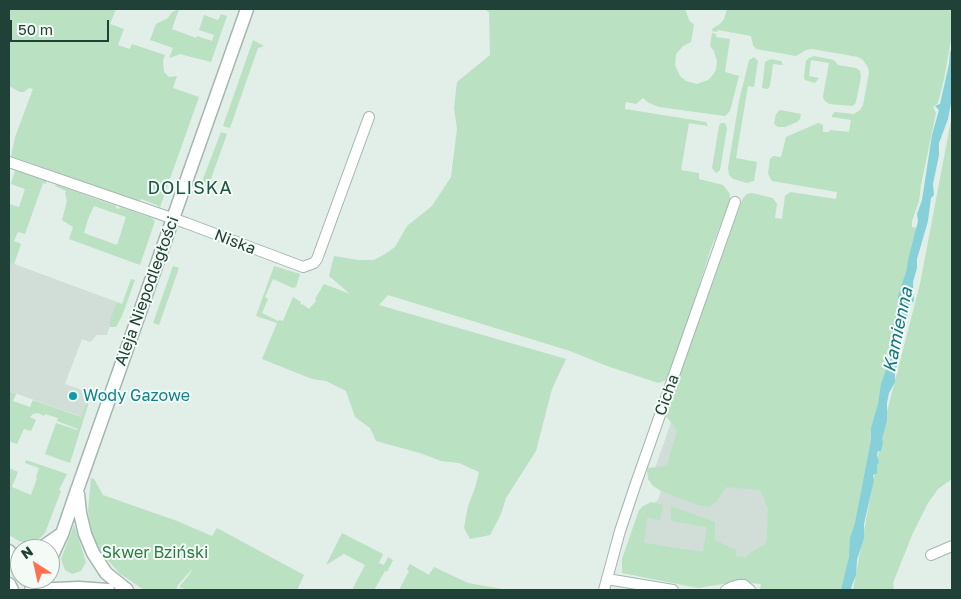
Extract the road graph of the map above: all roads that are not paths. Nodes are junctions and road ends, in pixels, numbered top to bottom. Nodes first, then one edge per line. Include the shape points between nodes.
1 (247, 9) edge
2 (369, 117) dead end
3 (9, 162) edge
4 (735, 202) dead end
5 (173, 218) junction
6 (78, 489) junction
7 (62, 534) junction
8 (55, 539) edge
9 (60, 539) edge
10 (952, 546) edge
11 (931, 555) dead end
12 (607, 580) junction
13 (9, 584) edge
14 (12, 590) edge
15 (31, 590) edge
16 (35, 590) edge
17 (108, 590) edge
18 (127, 590) edge
19 (604, 590) edge
20 (674, 590) edge
21 (726, 590) edge
22 (750, 590) edge

1 - 5 street, Aleja Niepodległości
2 - 5 street, Niska via 314,263 303,267
3 - 5 street, Niska
4 - 12 street, Cicha via 635,486
5 - 6 street, Aleja Niepodległości
6 - 7 street, Aleja Niepodległości
6 - 18 street, Aleja Niepodległości via 83,527 93,553 106,573
7 - 8 street
7 - 9 street, Aleja Niepodległości
10 - 11 street
12 - 19 street, Cicha
12 - 20 street
13 - 14 street
15 - 16 street
16 - 17 street
21 - 22 street via 744,585

